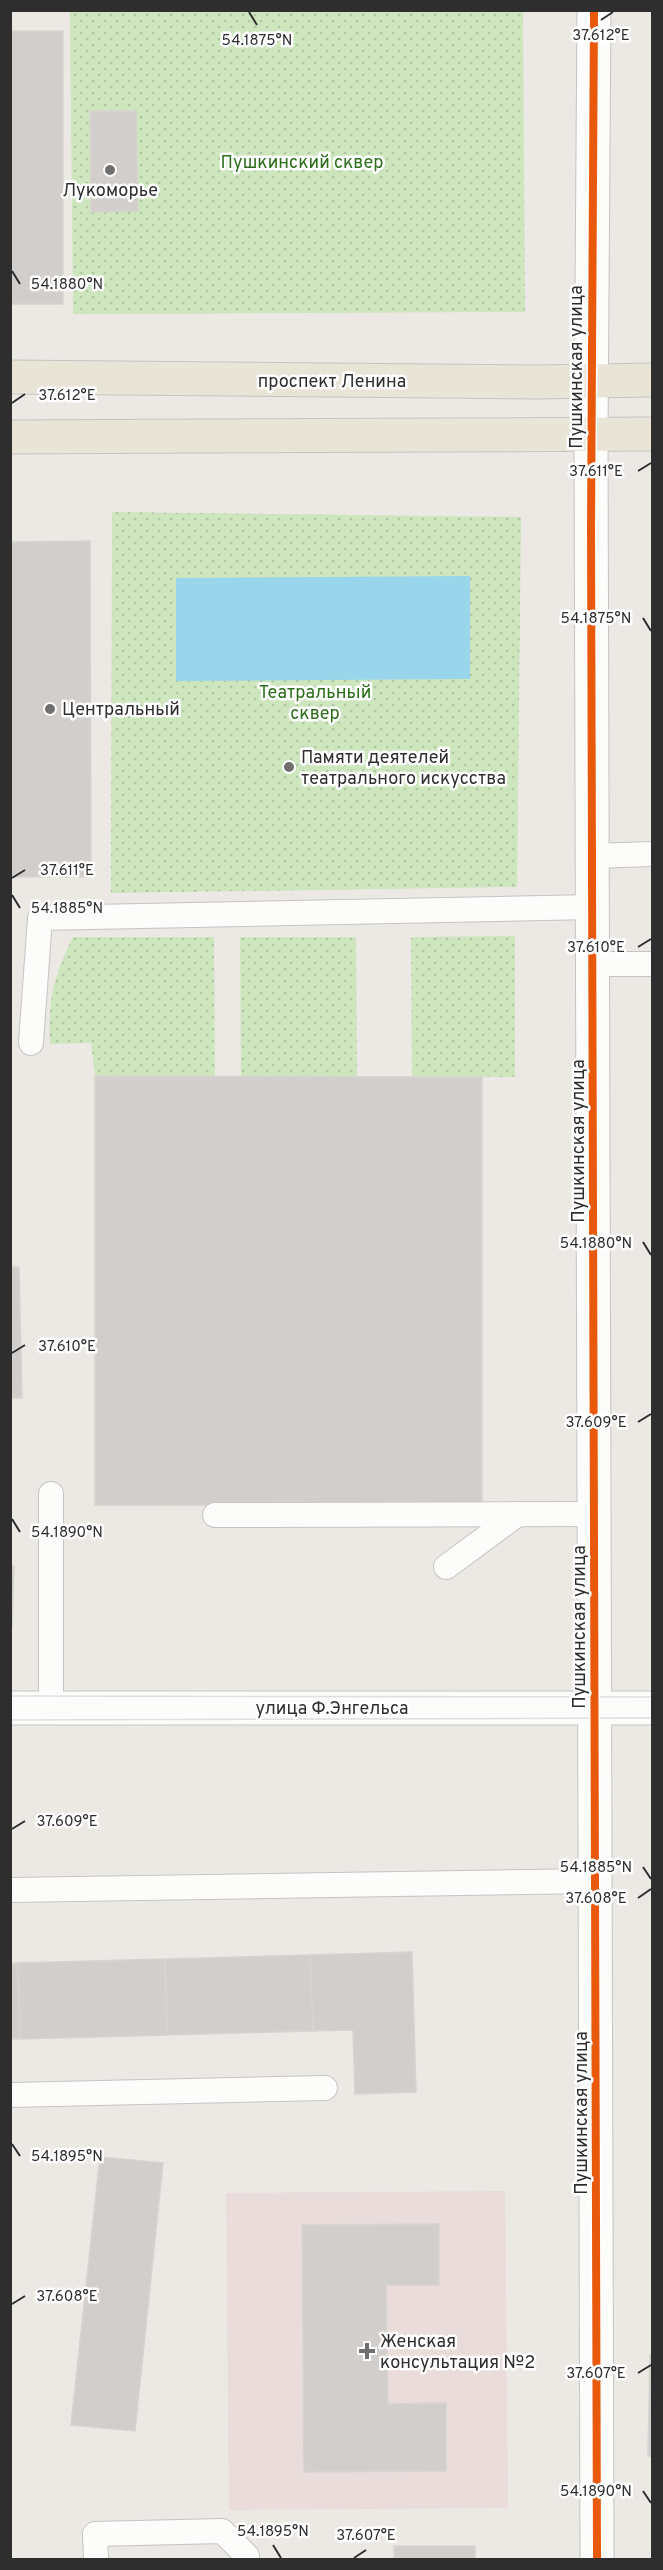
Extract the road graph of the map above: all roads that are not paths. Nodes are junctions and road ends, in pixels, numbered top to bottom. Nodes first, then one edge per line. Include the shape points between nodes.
1 (594, 10) edge
2 (10, 377) edge
3 (652, 380) edge
4 (591, 382) junction
5 (652, 434) edge
6 (591, 435) junction
7 (10, 437) edge
8 (652, 855) edge
9 (592, 856) junction
10 (592, 907) junction
11 (592, 964) junction
12 (652, 964) edge
13 (31, 1043) dead end
14 (51, 1494) dead end
15 (518, 1514) junction
16 (594, 1514) junction
17 (215, 1515) dead end
18 (446, 1568) dead end
19 (10, 1708) edge
20 (51, 1708) junction
21 (594, 1708) junction
22 (652, 1708) edge
23 (595, 1881) junction
24 (10, 1890) edge
25 (325, 2088) dead end
26 (10, 2095) edge
27 (96, 2559) edge
28 (247, 2559) edge
29 (597, 2559) edge

1 - 4 street, Пушкинская улица
2 - 4 main road, проспект Ленина
3 - 4 main road, проспект Ленина
4 - 6 street, Пушкинская улица
5 - 6 main road
6 - 7 main road
6 - 9 street, Пушкинская улица
8 - 9 lane
9 - 10 street, Пушкинская улица
10 - 11 street, Пушкинская улица
10 - 13 lane via 40,918
11 - 12 lane
11 - 16 street, Пушкинская улица
14 - 20 lane
15 - 16 lane
15 - 17 lane
15 - 18 lane
16 - 21 street, Пушкинская улица
19 - 20 street, улица Ф.Энгельса
20 - 21 street, улица Ф.Энгельса
21 - 22 street, улица Ф.Энгельса
21 - 23 street, Пушкинская улица
23 - 24 lane
23 - 29 street, Пушкинская улица
25 - 26 lane
27 - 28 lane via 95,2534 222,2531

